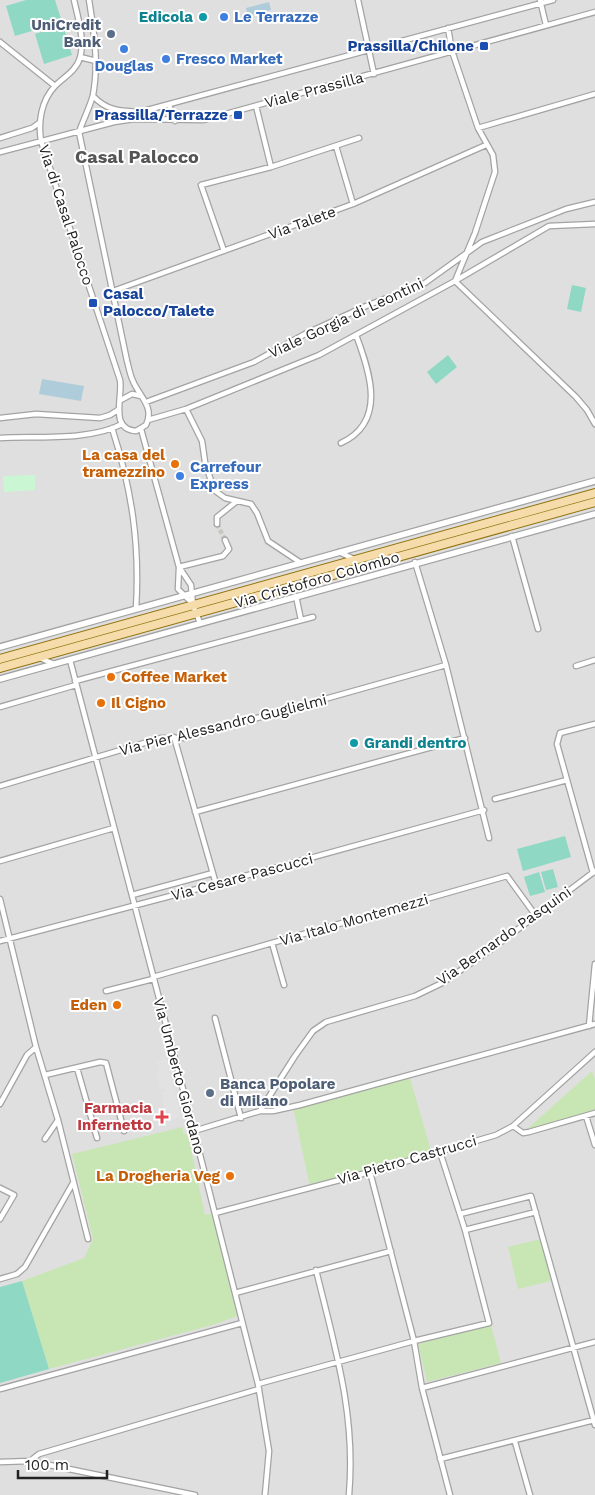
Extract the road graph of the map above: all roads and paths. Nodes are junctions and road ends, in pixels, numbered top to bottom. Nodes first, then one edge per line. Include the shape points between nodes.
1 (74, 0) edge
2 (89, 0) edge
3 (358, 0) edge
4 (552, 0) edge
5 (540, 2) edge
6 (595, 12) edge
7 (546, 25) junction
8 (448, 28) junction
9 (0, 42) edge
10 (367, 50) junction
11 (452, 51) junction
12 (80, 57) junction
13 (96, 61) junction
14 (374, 74) junction
15 (55, 86) junction
16 (595, 94) edge
17 (92, 96) junction
18 (170, 105) junction
19 (256, 106) junction
20 (175, 121) junction
21 (39, 123) junction
22 (478, 128) junction
23 (79, 132) junction
24 (0, 138) edge
25 (359, 138) dead end
26 (41, 141) junction
27 (486, 145) junction
28 (336, 146) junction
29 (0, 152) edge
30 (271, 167) junction
31 (595, 202) edge
32 (353, 204) junction
33 (595, 224) edge
34 (224, 251) junction
35 (466, 254) junction
36 (455, 281) junction
37 (113, 291) junction
38 (356, 335) junction
39 (142, 397) junction
40 (121, 400) junction
41 (146, 402) junction
42 (186, 409) junction
43 (118, 410) junction
44 (0, 418) edge
45 (148, 420) junction
46 (122, 424) junction
47 (595, 424) edge
48 (112, 428) junction
49 (141, 429) junction
50 (0, 438) edge
51 (341, 443) dead end
52 (595, 480) edge
53 (595, 492) edge
54 (237, 501) junction
55 (595, 502) edge
56 (595, 514) edge
57 (217, 524) dead end
58 (512, 536) junction
59 (225, 540) dead end
60 (338, 552) junction
61 (356, 560) junction
62 (416, 562) junction
63 (301, 563) junction
64 (180, 567) junction
65 (192, 594) junction
66 (183, 596) junction
67 (296, 596) junction
68 (193, 605) junction
69 (136, 609) junction
70 (197, 614) junction
71 (313, 617) dead end
72 (301, 620) junction
73 (542, 620) dead end
74 (536, 622) junction
75 (200, 623) junction
76 (538, 629) dead end
77 (0, 647) edge
78 (38, 657) junction
79 (0, 659) edge
80 (70, 660) junction
81 (595, 660) edge
82 (54, 664) junction
83 (446, 665) junction
84 (576, 666) dead end
85 (0, 668) edge
86 (0, 679) edge
87 (76, 683) junction
88 (0, 707) edge
89 (595, 724) edge
90 (174, 737) junction
91 (465, 738) junction
92 (95, 759) junction
93 (567, 780) junction
94 (0, 786) edge
95 (495, 799) dead end
96 (484, 810) junction
97 (195, 812) junction
98 (114, 828) junction
99 (489, 838) dead end
100 (0, 861) edge
101 (594, 872) edge
102 (213, 873) junction
103 (216, 884) junction
104 (132, 895) junction
105 (0, 899) edge
106 (134, 905) junction
107 (536, 916) junction
108 (10, 938) junction
109 (0, 941) edge
110 (272, 943) junction
111 (595, 964) edge
112 (153, 978) junction
113 (284, 985) dead end
114 (106, 991) dead end
115 (215, 1018) dead end
116 (595, 1024) edge
117 (589, 1026) junction
118 (36, 1047) junction
119 (595, 1052) edge
120 (77, 1068) junction
121 (45, 1075) junction
122 (0, 1104) edge
123 (260, 1111) junction
124 (595, 1113) edge
125 (586, 1116) junction
126 (242, 1118) junction
127 (58, 1120) junction
128 (513, 1126) junction
129 (124, 1131) dead end
130 (194, 1131) junction
131 (97, 1138) dead end
132 (45, 1139) dead end
133 (595, 1145) edge
134 (440, 1152) junction
135 (370, 1172) junction
136 (73, 1183) junction
137 (0, 1188) edge
138 (536, 1212) junction
139 (215, 1213) junction
140 (460, 1214) junction
141 (0, 1220) edge
142 (465, 1230) junction
143 (88, 1239) dead end
144 (391, 1251) junction
145 (316, 1270) junction
146 (0, 1279) edge
147 (234, 1293) junction
148 (242, 1323) junction
149 (414, 1340) junction
150 (595, 1342) edge
151 (573, 1348) junction
152 (339, 1361) junction
153 (258, 1387) junction
154 (422, 1388) junction
155 (0, 1390) edge
156 (594, 1423) edge
157 (515, 1442) junction
158 (440, 1460) junction
159 (30, 1461) junction
160 (0, 1462) edge
161 (195, 1495) edge
162 (265, 1495) edge
163 (349, 1495) edge
164 (450, 1495) edge
165 (530, 1495) edge

1 - 12 street via 82,44
2 - 13 street
3 - 10 street
4 - 5 street, Viale Prassilla
5 - 7 street
5 - 8 street, Viale Prassilla
6 - 7 street, Viale Prassilla
7 - 11 street, Viale Prassilla
8 - 10 street, Viale Prassilla
8 - 11 street
9 - 15 street
10 - 14 street
10 - 18 street, Viale Prassilla
11 - 14 street, Viale Prassilla
11 - 22 street
12 - 13 street
12 - 15 street, Via di Casal Palocco via 77,65
13 - 17 street
14 - 19 street, Viale Prassilla
15 - 21 street, Via di Casal Palocco via 44,102
16 - 22 street
17 - 18 street, Viale Prassilla via 112,110 140,112
17 - 23 street
18 - 20 street
19 - 20 street, Viale Prassilla via 204,120
19 - 30 street
20 - 23 street, Viale Prassilla via 134,119
21 - 24 street
21 - 26 street, Via di Casal Palocco
22 - 27 street
23 - 26 street, Viale Prassilla
23 - 37 street, Via di Casal Palocco
25 - 28 street
26 - 29 street, Viale Prassilla
26 - 40 street, Via di Casal Palocco via 120,380
27 - 32 street, Via Talete
27 - 35 street via 493,155 495,172
28 - 30 street
28 - 32 street
30 - 34 street via 201,186
31 - 35 street, Viale Gorgia di Leontini via 482,242
32 - 34 street, Via Talete
33 - 36 street, Viale Gorgia di Leontini via 549,226
34 - 37 street, Via Talete
35 - 36 street
35 - 41 street, Viale Gorgia di Leontini via 425,283 304,334 254,362
36 - 38 street, Viale Gorgia di Leontini
36 - 47 street via 576,397
37 - 39 street, Via di Casal Palocco via 127,361 133,382
38 - 42 street, Viale Gorgia di Leontini via 319,355
38 - 51 street via 366,360 371,398 369,413 354,438
39 - 40 street via 132,394
39 - 41 street
40 - 43 street, Via di Casal Palocco
41 - 45 street
42 - 45 street, Viale Gorgia di Leontini
42 - 54 street via 202,441 214,490 222,497
43 - 44 street via 100,418 45,414
43 - 46 street
45 - 49 street
46 - 48 street
46 - 49 street via 132,430
48 - 50 street via 65,435
48 - 69 street via 132,499 136,539
49 - 64 street
52 - 60 street, Via Cristoforo Colombo
53 - 61 main road, Via Cristoforo Colombo
54 - 57 street via 220,512
54 - 63 street via 248,502 254,507 270,544
55 - 70 main road, Via Cristoforo Colombo
56 - 58 street, Via Cristoforo Colombo
58 - 62 street, Via Cristoforo Colombo
58 - 74 street
59 - 64 street via 229,548 223,556
60 - 61 street, Via Cristoforo Colombo
60 - 63 street, Via Cristoforo Colombo
61 - 68 main road, Via Cristoforo Colombo
62 - 67 street, Via Cristoforo Colombo
62 - 83 street
63 - 65 street, Via Cristoforo Colombo
64 - 65 street via 190,583
64 - 66 street via 178,589
65 - 66 street, Via Cristoforo Colombo
65 - 68 street
66 - 68 street
66 - 69 street, Via Cristoforo Colombo
67 - 72 street
67 - 75 street, Via Cristoforo Colombo
68 - 70 street
68 - 79 main road, Via Cristoforo Colombo
69 - 77 street, Via Cristoforo Colombo
70 - 75 street
70 - 78 main road, Via Cristoforo Colombo
71 - 72 street
72 - 87 street
73 - 74 street
74 - 76 street
75 - 80 street, Via Cristoforo Colombo
78 - 82 street
78 - 85 main road, Via Cristoforo Colombo
80 - 82 street, Via Cristoforo Colombo
80 - 87 street, Via Umberto Giordano
81 - 84 street
82 - 86 street, Via Cristoforo Colombo
83 - 90 street, Via Pier Alessandro Guglielmi via 185,738
83 - 91 street
87 - 88 street
87 - 92 street, Via Umberto Giordano
89 - 93 street via 560,733 557,738
90 - 92 street, Via Pier Alessandro Guglielmi via 161,738
90 - 97 street
91 - 96 street
91 - 97 street
92 - 94 street, Via Pier Alessandro Guglielmi
92 - 98 street, Via Umberto Giordano
93 - 95 street
93 - 101 street
96 - 99 street
96 - 103 street, Via Cesare Pascucci
97 - 102 street
98 - 100 street
98 - 104 street, Via Umberto Giordano
101 - 107 street, Via Bernardo Pasquini
102 - 103 street
102 - 104 street, Via Cesare Pascucci
103 - 106 street, Via Cesare Pascucci
104 - 106 street, Via Umberto Giordano
105 - 108 street
106 - 108 street, Via Cesare Pascucci
106 - 112 street, Via Umberto Giordano
107 - 110 street, Via Italo Montemezzi via 507,876
107 - 123 street, Via Bernardo Pasquini via 442,983 415,996 326,1022 313,1031
108 - 109 street, Via Cesare Pascucci
108 - 118 street
110 - 112 street, Via Italo Montemezzi
110 - 113 street
111 - 117 street
112 - 114 street, Via Italo Montemezzi
112 - 130 street, Via Umberto Giordano
115 - 126 street
116 - 117 street
117 - 123 street via 300,1105 272,1112
118 - 121 street
118 - 122 street via 27,1055
119 - 128 street, Via Pietro Castrucci
120 - 121 street
120 - 129 street via 106,1063
120 - 131 street
121 - 127 street
123 - 126 street
124 - 125 street
125 - 128 street via 523,1133
125 - 133 street
126 - 130 street
127 - 132 street
127 - 136 street
128 - 134 street, Via Pietro Castrucci via 496,1135
130 - 139 street, Via Umberto Giordano
134 - 135 street, Via Pietro Castrucci
134 - 140 street
135 - 139 street, Via Pietro Castrucci
135 - 144 street
136 - 143 street
136 - 146 street via 25,1267 17,1274
137 - 141 street via 14,1195
138 - 140 street via 532,1196
138 - 142 street
138 - 151 street
139 - 147 street, Via Umberto Giordano
140 - 142 street
142 - 149 street via 489,1323
144 - 145 street
144 - 149 street
145 - 147 street
145 - 152 street
147 - 148 street, Via Umberto Giordano
148 - 153 street, Via Umberto Giordano
148 - 155 street
149 - 152 street
149 - 154 street
150 - 151 street
151 - 154 street
151 - 156 street
152 - 153 street
152 - 163 street via 352,1440
153 - 159 street via 39,1454
153 - 162 street, Via Umberto Giordano via 269,1451
154 - 158 street
156 - 157 street
157 - 158 street
157 - 165 street
158 - 164 street
159 - 160 street
159 - 161 street

